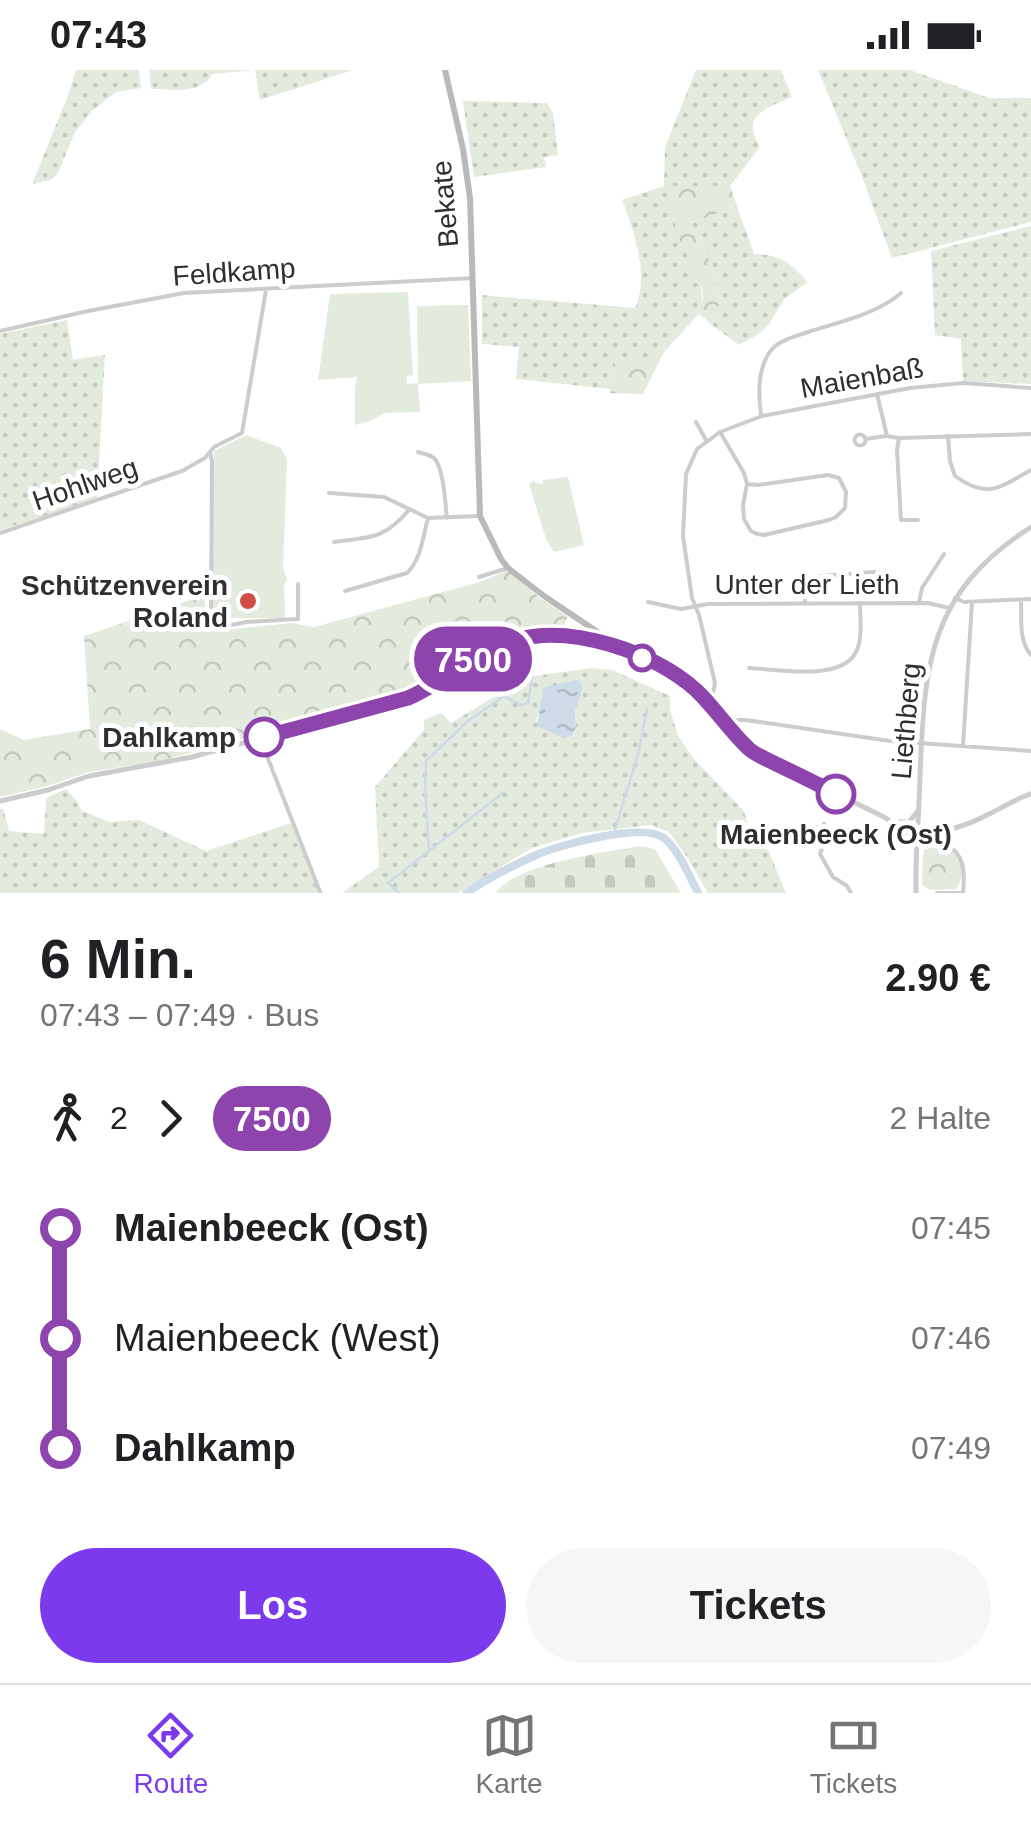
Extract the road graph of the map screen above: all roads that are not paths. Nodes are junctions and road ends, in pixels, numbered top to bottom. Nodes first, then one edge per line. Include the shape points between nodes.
1 (446, 70) edge
2 (473, 278) junction
3 (266, 290) junction
4 (901, 293) dead end
5 (0, 331) edge
6 (1031, 388) edge
7 (878, 394) junction
8 (762, 416) junction
9 (696, 422) dead end
10 (720, 432) junction
11 (1031, 434) edge
12 (888, 436) junction
13 (948, 436) junction
14 (899, 438) junction
15 (866, 439) dead end
16 (706, 441) junction
17 (210, 452) junction
18 (418, 452) dead end
19 (1031, 470) edge
20 (747, 484) junction
21 (329, 493) dead end
22 (409, 510) junction
23 (480, 516) junction
24 (428, 518) junction
25 (448, 518) junction
26 (918, 520) dead end
27 (1031, 528) edge
28 (0, 533) edge
29 (334, 542) dead end
30 (944, 554) dead end
31 (508, 568) junction
32 (875, 572) dead end
33 (479, 577) dead end
34 (298, 584) dead end
35 (345, 591) dead end
36 (955, 598) junction
37 (1031, 599) edge
38 (1021, 600) junction
39 (648, 602) dead end
40 (972, 602) junction
41 (918, 603) junction
42 (805, 604) junction
43 (860, 604) junction
44 (695, 606) junction
45 (949, 608) junction
46 (606, 644) junction
47 (1031, 655) edge
48 (749, 668) dead end
49 (714, 689) junction
50 (700, 694) junction
51 (710, 706) junction
52 (727, 724) junction
53 (260, 738) junction
54 (922, 742) junction
55 (963, 746) junction
56 (1031, 751) edge
57 (1031, 794) edge
58 (0, 801) edge
59 (918, 810) junction
60 (884, 817) junction
61 (821, 826) dead end
62 (940, 833) junction
63 (916, 838) junction
64 (320, 892) edge
65 (851, 893) edge
66 (916, 893) edge
67 (937, 893) edge
68 (963, 893) edge

1 - 2 main road, Bekate via 468,182
2 - 3 street, Feldkamp
2 - 23 main road, Bekate
3 - 5 street, Feldkamp via 184,293
3 - 17 street via 242,433
4 - 8 street via 888,304 776,345 759,384
6 - 7 street, Maienbaß via 944,384
7 - 8 street, Maienbaß
7 - 12 street
8 - 10 street, Maienbaß
9 - 16 street
10 - 16 street, Maienbaß
10 - 20 street
11 - 13 street
12 - 14 street
12 - 15 street
13 - 14 street
13 - 19 street via 955,476 972,486 996,489
14 - 26 street via 900,520
16 - 44 street via 691,459 684,494 683,540
17 - 28 street, Hohlweg via 182,472
17 - 34 street via 211,622 222,627 298,619
18 - 25 street via 436,460 441,471
20 - 20 street via 828,474 846,492 845,508 836,518 757,534 744,519
21 - 22 street via 384,497
22 - 24 street
22 - 29 street via 388,532
23 - 25 street
23 - 31 main road
24 - 25 street
24 - 35 street via 407,573
27 - 36 street, Liethberg via 989,558
30 - 41 street, Unter der Lieth
31 - 33 street
31 - 46 main road
32 - 42 street via 804,583
36 - 40 street
36 - 45 street, Liethberg
37 - 38 street
38 - 40 street
38 - 47 street via 1022,639
39 - 44 street, Unter der Lieth
40 - 55 street
41 - 43 street, Unter der Lieth
41 - 45 street, Unter der Lieth
42 - 43 street, Unter der Lieth
42 - 44 street, Unter der Lieth
43 - 48 street via 858,648 845,663 820,671
44 - 49 street
45 - 54 street, Liethberg via 929,661
46 - 50 street via 664,669
46 - 53 street via 540,634 512,640 408,698
49 - 50 street
49 - 51 street
50 - 51 street
51 - 52 street
52 - 54 street via 746,720
52 - 60 street via 756,754
53 - 58 street
53 - 64 street
54 - 55 street
54 - 59 street, Liethberg
55 - 56 street
57 - 62 street
59 - 60 street via 904,824
59 - 63 street, Liethberg
60 - 63 street
61 - 65 street via 830,837 820,854
62 - 63 street
62 - 68 street via 960,856
63 - 66 street, Liethberg
67 - 68 street

